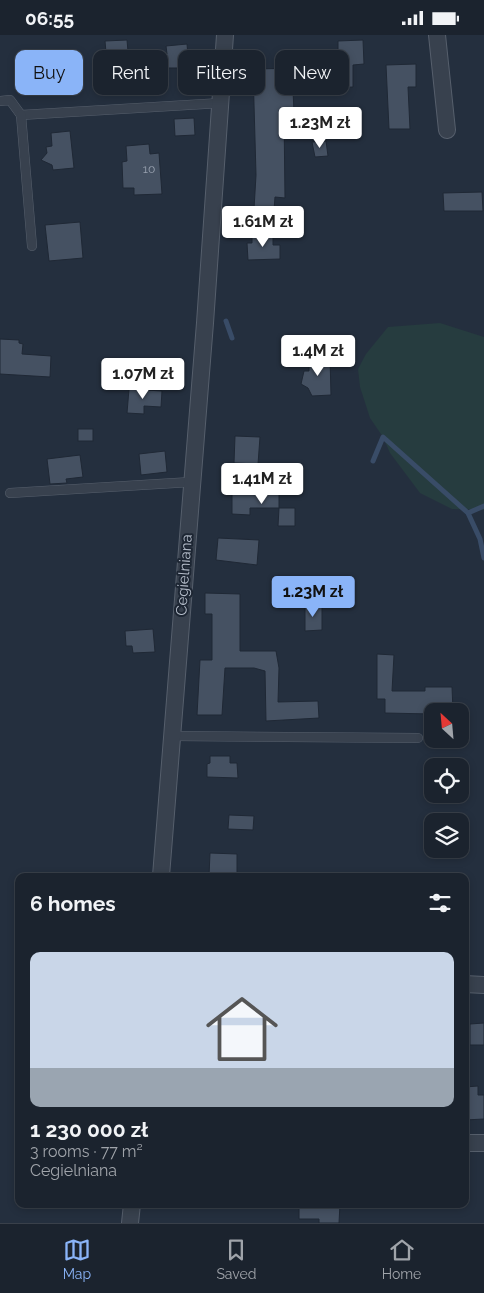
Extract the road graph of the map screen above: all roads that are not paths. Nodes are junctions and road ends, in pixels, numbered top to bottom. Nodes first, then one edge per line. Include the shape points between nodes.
1 (225, 35) edge
2 (437, 35) edge
3 (0, 101) edge
4 (221, 103) junction
5 (21, 115) junction
6 (447, 130) dead end
7 (32, 246) dead end
8 (191, 482) junction
9 (10, 493) dead end
10 (172, 736) junction
11 (418, 738) dead end
12 (161, 873) edge
13 (469, 985) edge
14 (484, 985) edge
15 (469, 1143) edge
16 (484, 1143) edge
17 (132, 1208) edge
18 (130, 1223) edge

1 - 4 street, Cegielniana
2 - 6 street
3 - 5 lane via 10,100
4 - 5 lane
4 - 8 street, Cegielniana
5 - 7 lane
8 - 9 lane
8 - 10 street, Cegielniana
10 - 11 lane
10 - 12 street, Cegielniana
13 - 14 street
15 - 16 street
17 - 18 street

